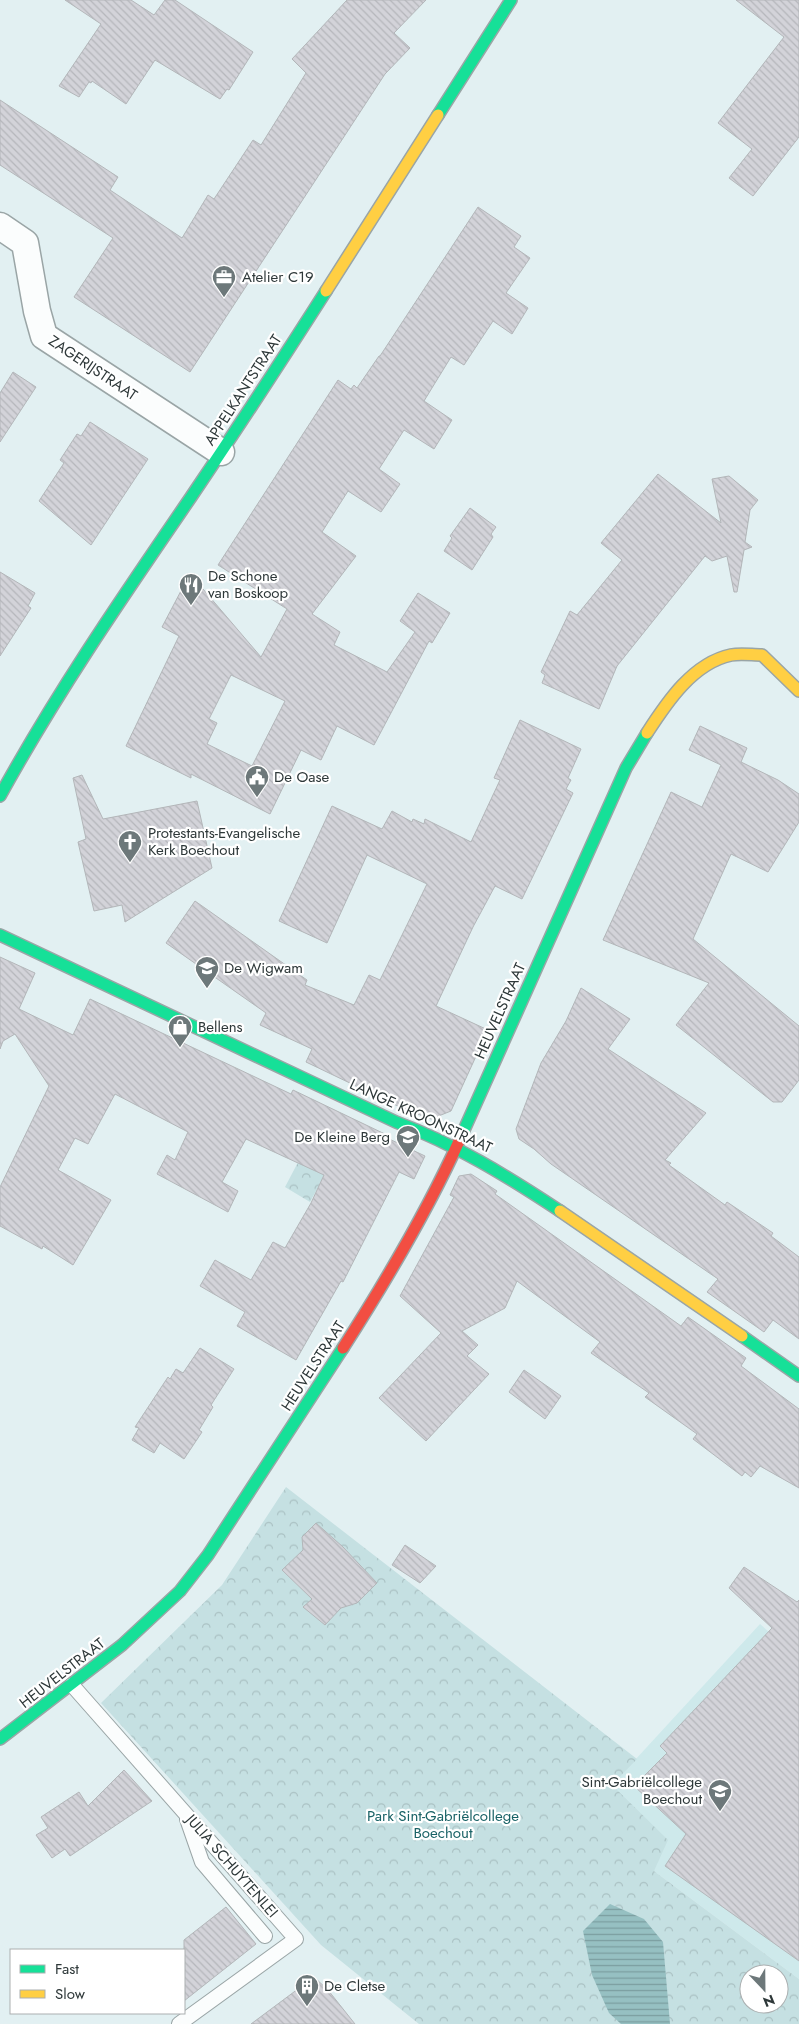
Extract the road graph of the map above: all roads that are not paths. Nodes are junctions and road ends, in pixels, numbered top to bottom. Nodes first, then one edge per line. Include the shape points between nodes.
1 (511, 0) edge
2 (0, 226) edge
3 (221, 452) junction
4 (799, 690) edge
5 (0, 796) edge
6 (0, 935) edge
7 (457, 1146) junction
8 (799, 1376) edge
9 (72, 1684) junction
10 (0, 1738) edge
11 (186, 1814) junction
12 (265, 1936) dead end
13 (178, 2024) edge

1 - 3 street, APPELKANTSTRAAT
2 - 3 street, ZAGERIJSTRAAT via 24,243 44,336
3 - 5 street, APPELKANTSTRAAT via 100,631 22,754
4 - 7 street, HEUVELSTRAAT via 762,655 729,655 698,670 680,688 626,768
6 - 7 street, LANGE KROONSTRAAT via 396,1122
7 - 8 street, LANGE KROONSTRAAT via 516,1181
7 - 9 street, HEUVELSTRAAT via 374,1300 208,1555 180,1590 122,1645
9 - 10 street, HEUVELSTRAAT
9 - 11 lane, JULIA SCHUYTENLEI
11 - 12 lane via 202,1862
11 - 13 lane, JULIA SCHUYTENLEI via 296,1939

